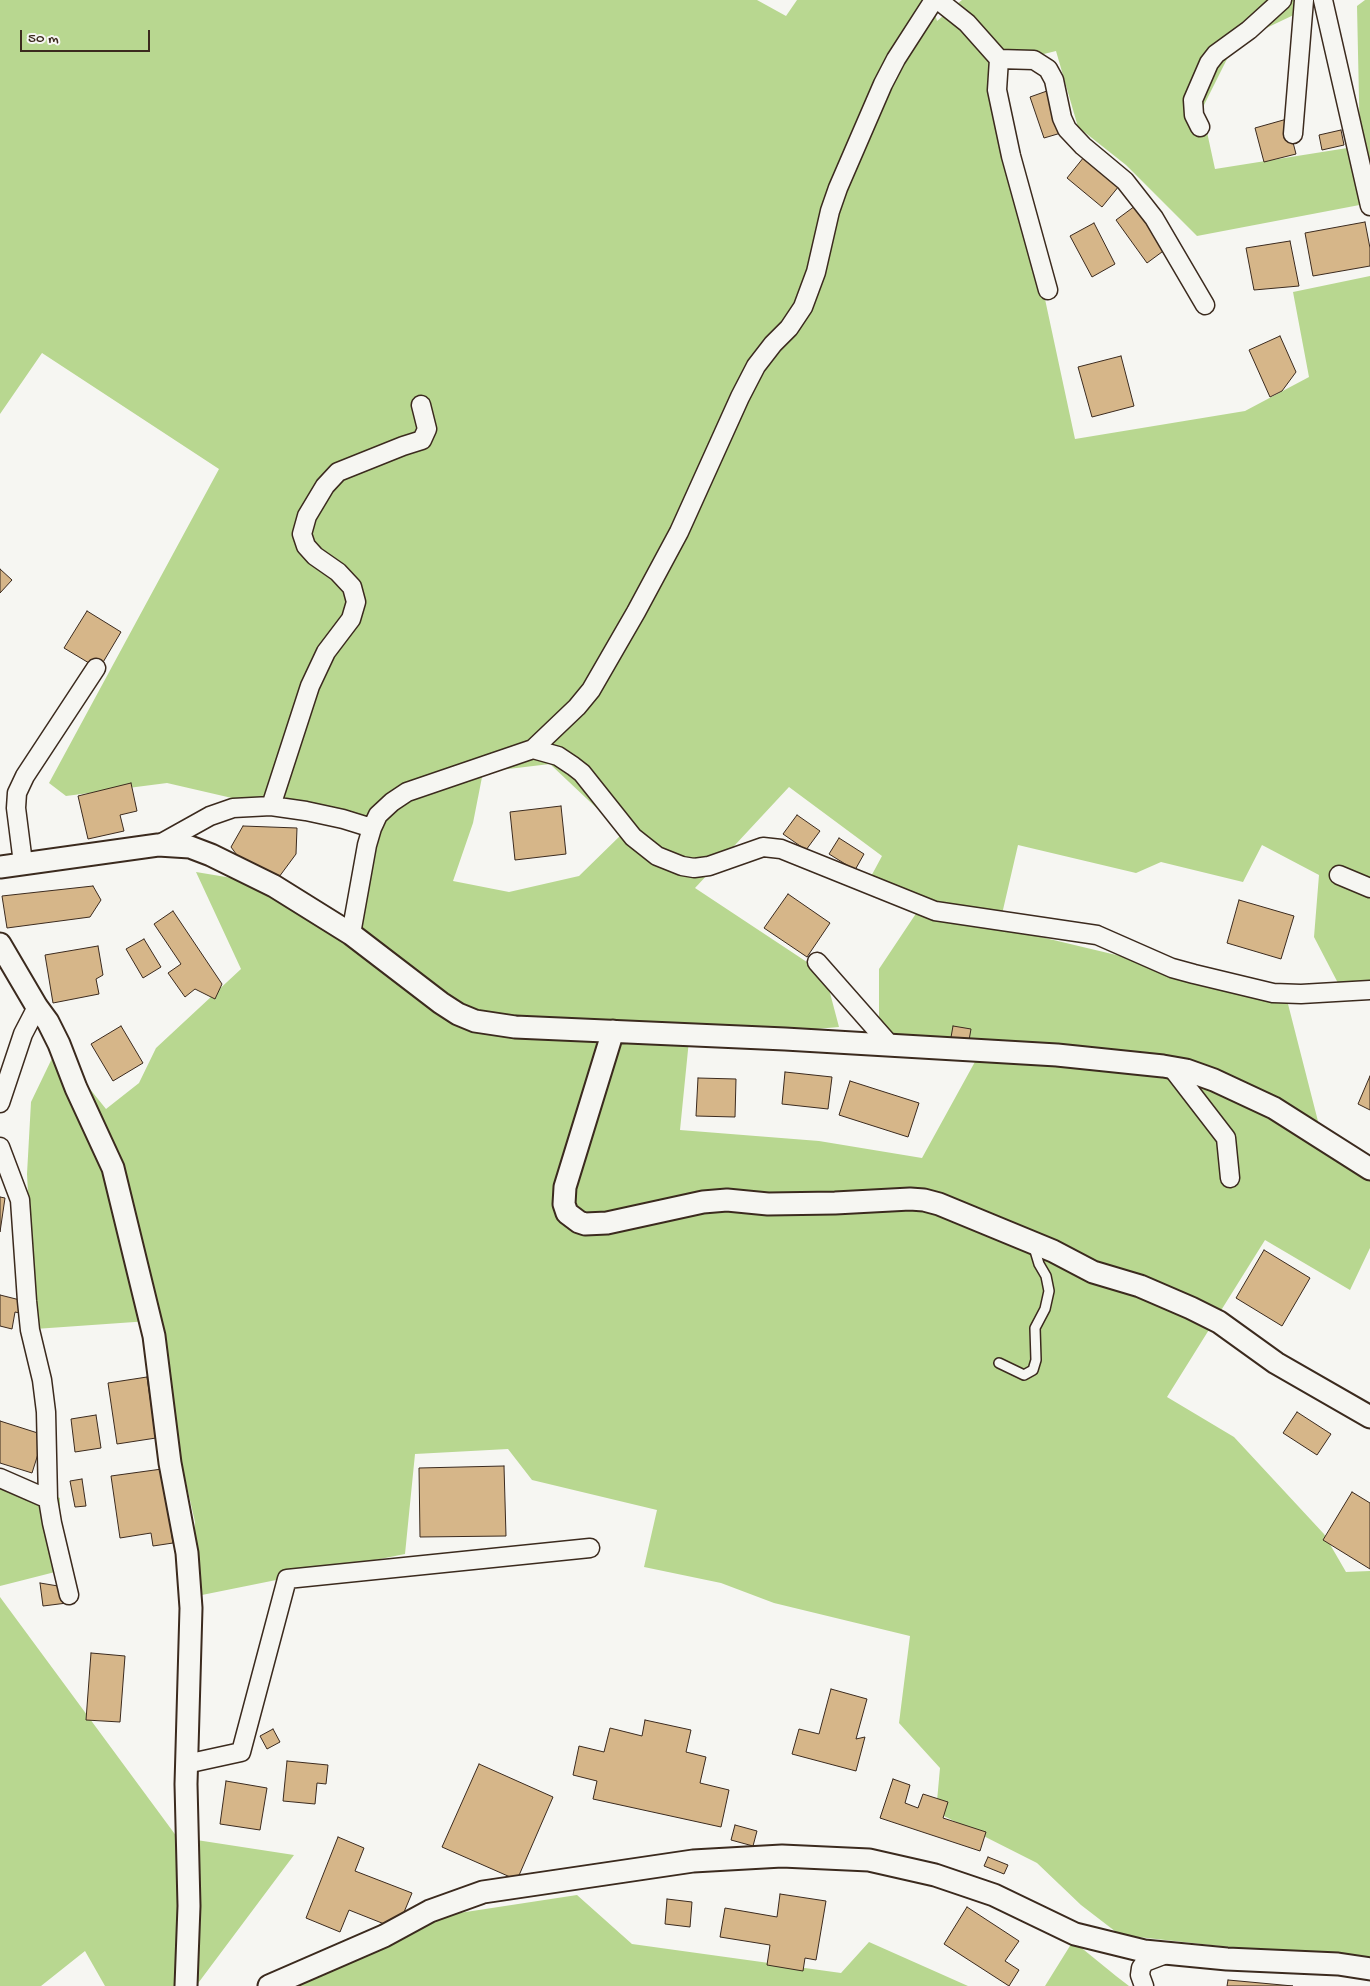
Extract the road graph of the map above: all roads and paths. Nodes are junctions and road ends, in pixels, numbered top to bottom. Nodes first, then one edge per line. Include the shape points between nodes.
1 (934, 0) edge
2 (938, 0) edge
3 (1282, 0) edge
4 (1304, 0) edge
5 (1323, 0) edge
6 (999, 60) junction
7 (1200, 127) dead end
8 (1293, 134) dead end
9 (1370, 206) edge
10 (1048, 290) dead end
11 (1205, 305) dead end
12 (421, 405) dead end
13 (96, 668) dead end
14 (533, 748) junction
15 (271, 806) junction
16 (372, 828) junction
17 (158, 845) junction
18 (23, 863) junction
19 (0, 867) edge
20 (1339, 874) dead end
21 (1370, 888) edge
22 (351, 934) junction
23 (0, 944) edge
24 (817, 962) dead end
25 (1370, 990) edge
26 (37, 1007) junction
27 (613, 1031) junction
28 (891, 1046) junction
29 (1172, 1068) junction
30 (0, 1103) edge
31 (0, 1147) edge
32 (1370, 1169) edge
33 (1230, 1178) dead end
34 (1032, 1242) junction
35 (999, 1363) dead end
36 (1370, 1417) edge
37 (0, 1478) edge
38 (48, 1499) junction
39 (590, 1548) dead end
40 (70, 1595) dead end
41 (186, 1764) junction
42 (1169, 1953) junction
43 (1370, 1968) edge
44 (186, 1986) edge
45 (269, 1986) edge
46 (1144, 1986) edge

1 - 14 street via 887,75 838,188 803,308 756,366 679,532 591,690
2 - 6 street via 967,23
3 - 7 street via 1209,63 1193,100 1194,115
4 - 8 street
5 - 9 street
6 - 10 street via 997,90 1011,156
6 - 11 street via 1034,60 1048,69 1054,80 1064,124 1083,146 1124,180 1154,218
12 - 15 street via 427,429 422,440 338,472 325,486 307,516 302,534 306,546 352,587 356,602 351,618 326,652 310,686
13 - 18 street via 17,793
14 - 16 street via 407,792 378,815
14 - 25 street via 558,756 582,773 633,837 657,856 682,866 709,866 763,847 780,849 935,911 1097,935 1172,968 1229,983 1281,994
15 - 16 street via 343,819
15 - 17 street via 233,808 210,816
16 - 22 street via 366,845
17 - 18 street
17 - 22 street via 190,847 211,854 274,886
18 - 19 street
20 - 21 street
22 - 27 street via 441,1003 475,1021 515,1027
23 - 26 street
24 - 28 street
26 - 30 street via 23,1034
26 - 41 street via 59,1044 113,1168 154,1336 170,1463 187,1553 190,1599
27 - 28 street
27 - 34 street via 565,1187 567,1213 579,1222 607,1222 703,1202 835,1203 910,1199 939,1204
28 - 29 street via 1057,1055
29 - 32 street via 1214,1080 1274,1108
29 - 33 street via 1226,1138
31 - 38 street via 20,1200 30,1330 46,1412
34 - 35 lane via 1049,1284 1047,1302 1035,1328 1036,1360 1033,1370 1024,1375
34 - 36 street via 1093,1272 1140,1286 1219,1322 1276,1363
37 - 38 street
38 - 40 street
39 - 41 street via 287,1579 241,1752
41 - 44 street via 189,1906
42 - 43 street
42 - 45 street via 1144,1951 1075,1934 994,1895 935,1875 869,1860 782,1856 693,1861 482,1892 430,1911 384,1936
42 - 46 street via 1145,1962 1140,1975

